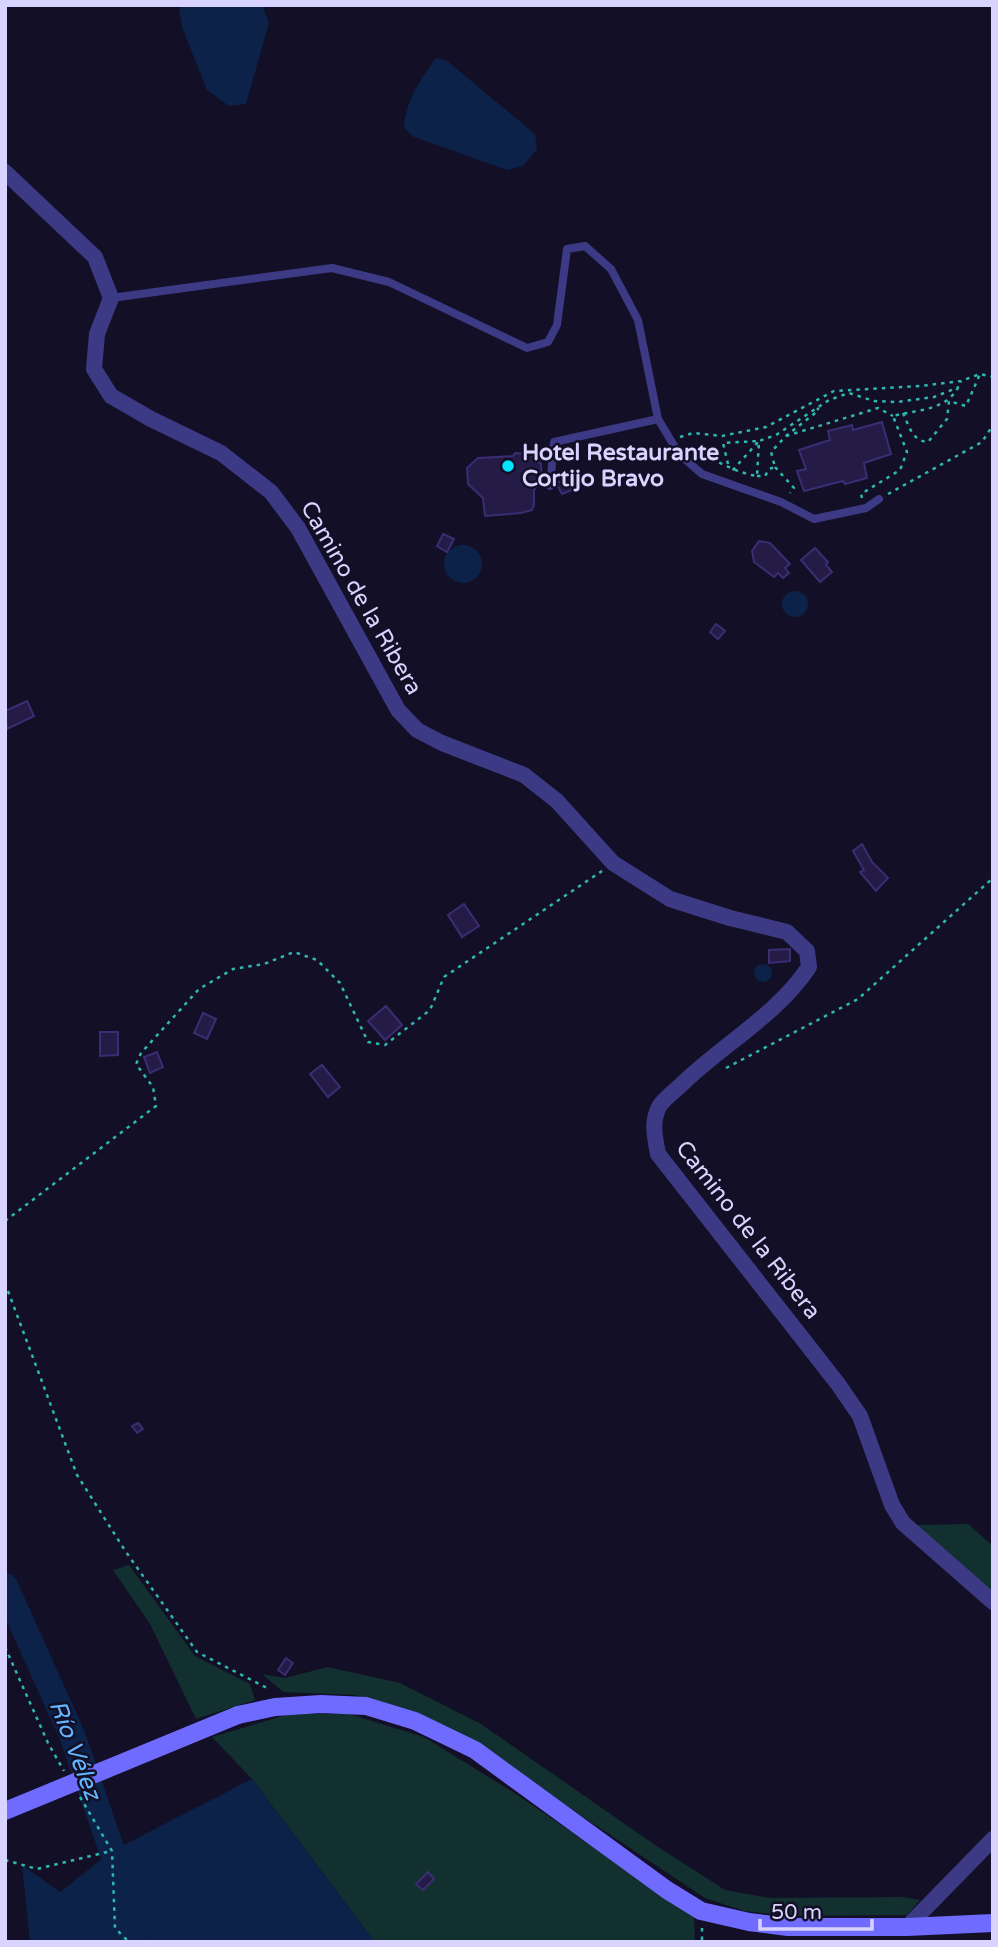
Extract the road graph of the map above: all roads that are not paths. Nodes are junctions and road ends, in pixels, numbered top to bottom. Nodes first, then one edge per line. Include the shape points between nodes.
1 (5, 172) edge
2 (111, 298) junction
3 (658, 419) junction
4 (550, 486) dead end
5 (879, 499) road end
6 (993, 1602) edge
7 (5, 1811) edge
8 (993, 1839) edge
9 (993, 1923) edge
10 (907, 1927) junction

1 - 2 street via 94,257
2 - 3 lane via 332,268 389,282 527,348 548,342 557,325 567,250 585,246 611,269 638,320
2 - 6 street, Camino de la Ribera via 97,334 94,369 111,396 221,453 271,492 298,528 398,710 417,730 524,775 557,801 613,863 670,899 787,932 807,951 809,967 798,984 659,1106 653,1130 658,1154 860,1416 892,1505 904,1523
3 - 4 lane via 554,442
3 - 5 lane via 680,454 702,474 814,519 866,508
7 - 10 street, bridge via 238,1715 275,1707 366,1706 415,1721 475,1750 701,1911 788,1927
8 - 10 street
9 - 10 street

